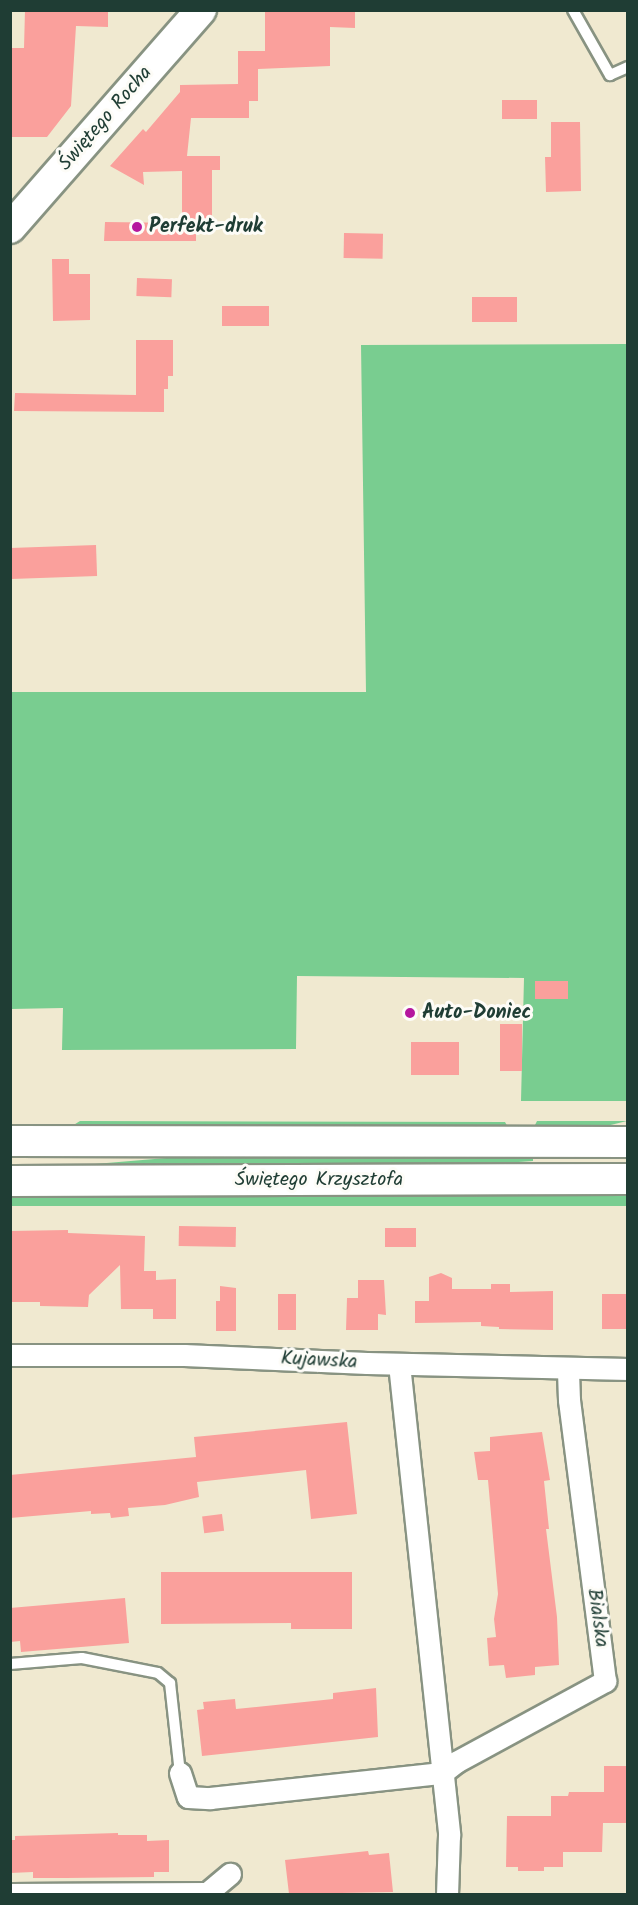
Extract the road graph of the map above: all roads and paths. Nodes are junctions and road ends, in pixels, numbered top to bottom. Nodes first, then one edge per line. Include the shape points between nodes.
1 (201, 10) edge
2 (573, 10) edge
3 (627, 67) edge
4 (10, 228) edge
5 (10, 1141) edge
6 (627, 1142) edge
7 (627, 1179) edge
8 (10, 1181) edge
9 (10, 1355) edge
10 (399, 1364) junction
11 (568, 1369) junction
12 (627, 1369) edge
13 (10, 1664) edge
14 (180, 1773) joint
15 (442, 1773) junction
16 (230, 1874) dead end
17 (10, 1894) edge
18 (447, 1894) edge

1 - 4 main road, Świętego Rocha
2 - 3 lane via 610,75
5 - 6 main road, Świętego Krzysztofa
7 - 8 main road, Świętego Krzysztofa
9 - 10 street, Kujawska via 184,1354
10 - 11 street, Kujawska
10 - 15 street
11 - 12 street, Kujawska
11 - 15 street, Bialska via 568,1400 605,1681
13 - 14 lane via 82,1658 159,1673 170,1683
14 - 15 street, Bialska via 189,1797 210,1798
15 - 18 street via 450,1861
16 - 17 street via 207,1893

